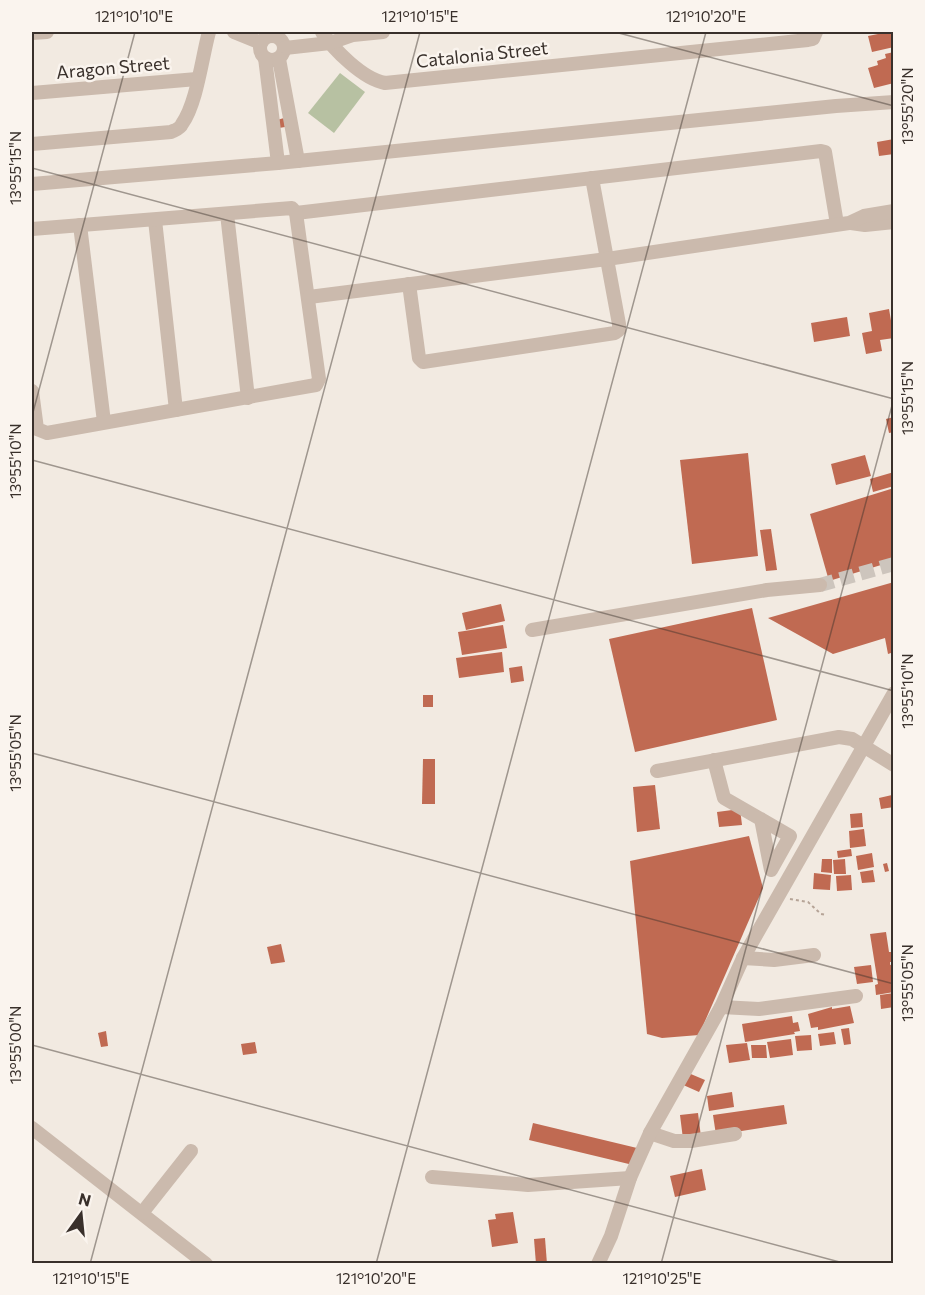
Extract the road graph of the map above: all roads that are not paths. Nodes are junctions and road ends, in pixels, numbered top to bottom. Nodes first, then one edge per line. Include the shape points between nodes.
1 (47, 32) edge
2 (209, 32) edge
3 (234, 32) edge
4 (383, 32) edge
5 (32, 33) edge
6 (812, 36) edge
7 (326, 38) edge
8 (261, 43) junction
9 (276, 55) junction
10 (197, 79) junction
11 (32, 93) edge
12 (894, 102) edge
13 (288, 109) junction
14 (271, 111) junction
15 (294, 138) junction
16 (275, 141) junction
17 (32, 144) edge
18 (298, 161) junction
19 (278, 163) junction
20 (592, 178) junction
21 (32, 184) edge
22 (894, 211) edge
23 (296, 213) junction
24 (227, 214) junction
25 (155, 220) junction
26 (894, 222) edge
27 (843, 224) junction
28 (80, 225) junction
29 (32, 229) edge
30 (607, 259) junction
31 (409, 284) junction
32 (309, 297) junction
33 (248, 398) junction
34 (32, 399) edge
35 (176, 410) junction
36 (104, 422) junction
37 (820, 585) tunnel mouth
38 (532, 630) dead end
39 (894, 693) edge
40 (864, 746) junction
41 (714, 760) junction
42 (894, 765) edge
43 (657, 771) dead end
44 (761, 819) dead end
45 (814, 956) dead end
46 (743, 958) junction
47 (855, 996) dead end
48 (721, 1007) junction
49 (32, 1128) edge
50 (650, 1133) junction
51 (735, 1134) dead end
52 (190, 1151) dead end
53 (432, 1177) dead end
54 (630, 1178) junction
55 (142, 1213) junction
56 (206, 1263) edge
57 (598, 1263) edge

1 - 5 street
2 - 10 street
3 - 8 street
4 - 7 street
6 - 7 street, Catalonia Street via 385,83 349,61
7 - 9 street
8 - 9 street via 261,52
8 - 9 street via 266,37 282,40
9 - 13 street
9 - 14 street
10 - 11 street, Aragon Street
10 - 17 street via 182,126 171,132
12 - 18 street
13 - 14 street
13 - 15 street
14 - 16 street
15 - 16 street
15 - 18 street
16 - 19 street
18 - 19 street
19 - 21 street
20 - 23 street
20 - 27 street via 823,151
20 - 30 street
22 - 27 street
23 - 24 street via 290,207
23 - 32 street
24 - 25 street
24 - 33 street
25 - 28 street
25 - 35 street
26 - 27 street
27 - 30 street
28 - 29 street
28 - 36 street
30 - 31 street
30 - 31 street via 619,324 615,333 425,362 419,358
31 - 32 street
32 - 33 street via 318,382
33 - 35 street
34 - 36 street via 37,429 44,432
35 - 36 street
37 - 38 street via 767,590
39 - 40 street
40 - 41 street via 839,737
40 - 42 street
40 - 46 street
41 - 43 street
41 - 44 street via 724,798
45 - 46 street
46 - 48 street
47 - 48 street via 759,1009
48 - 50 street
49 - 55 street
50 - 51 street via 674,1141
50 - 54 street
52 - 55 street
53 - 54 street via 528,1185
54 - 57 street
55 - 56 street

